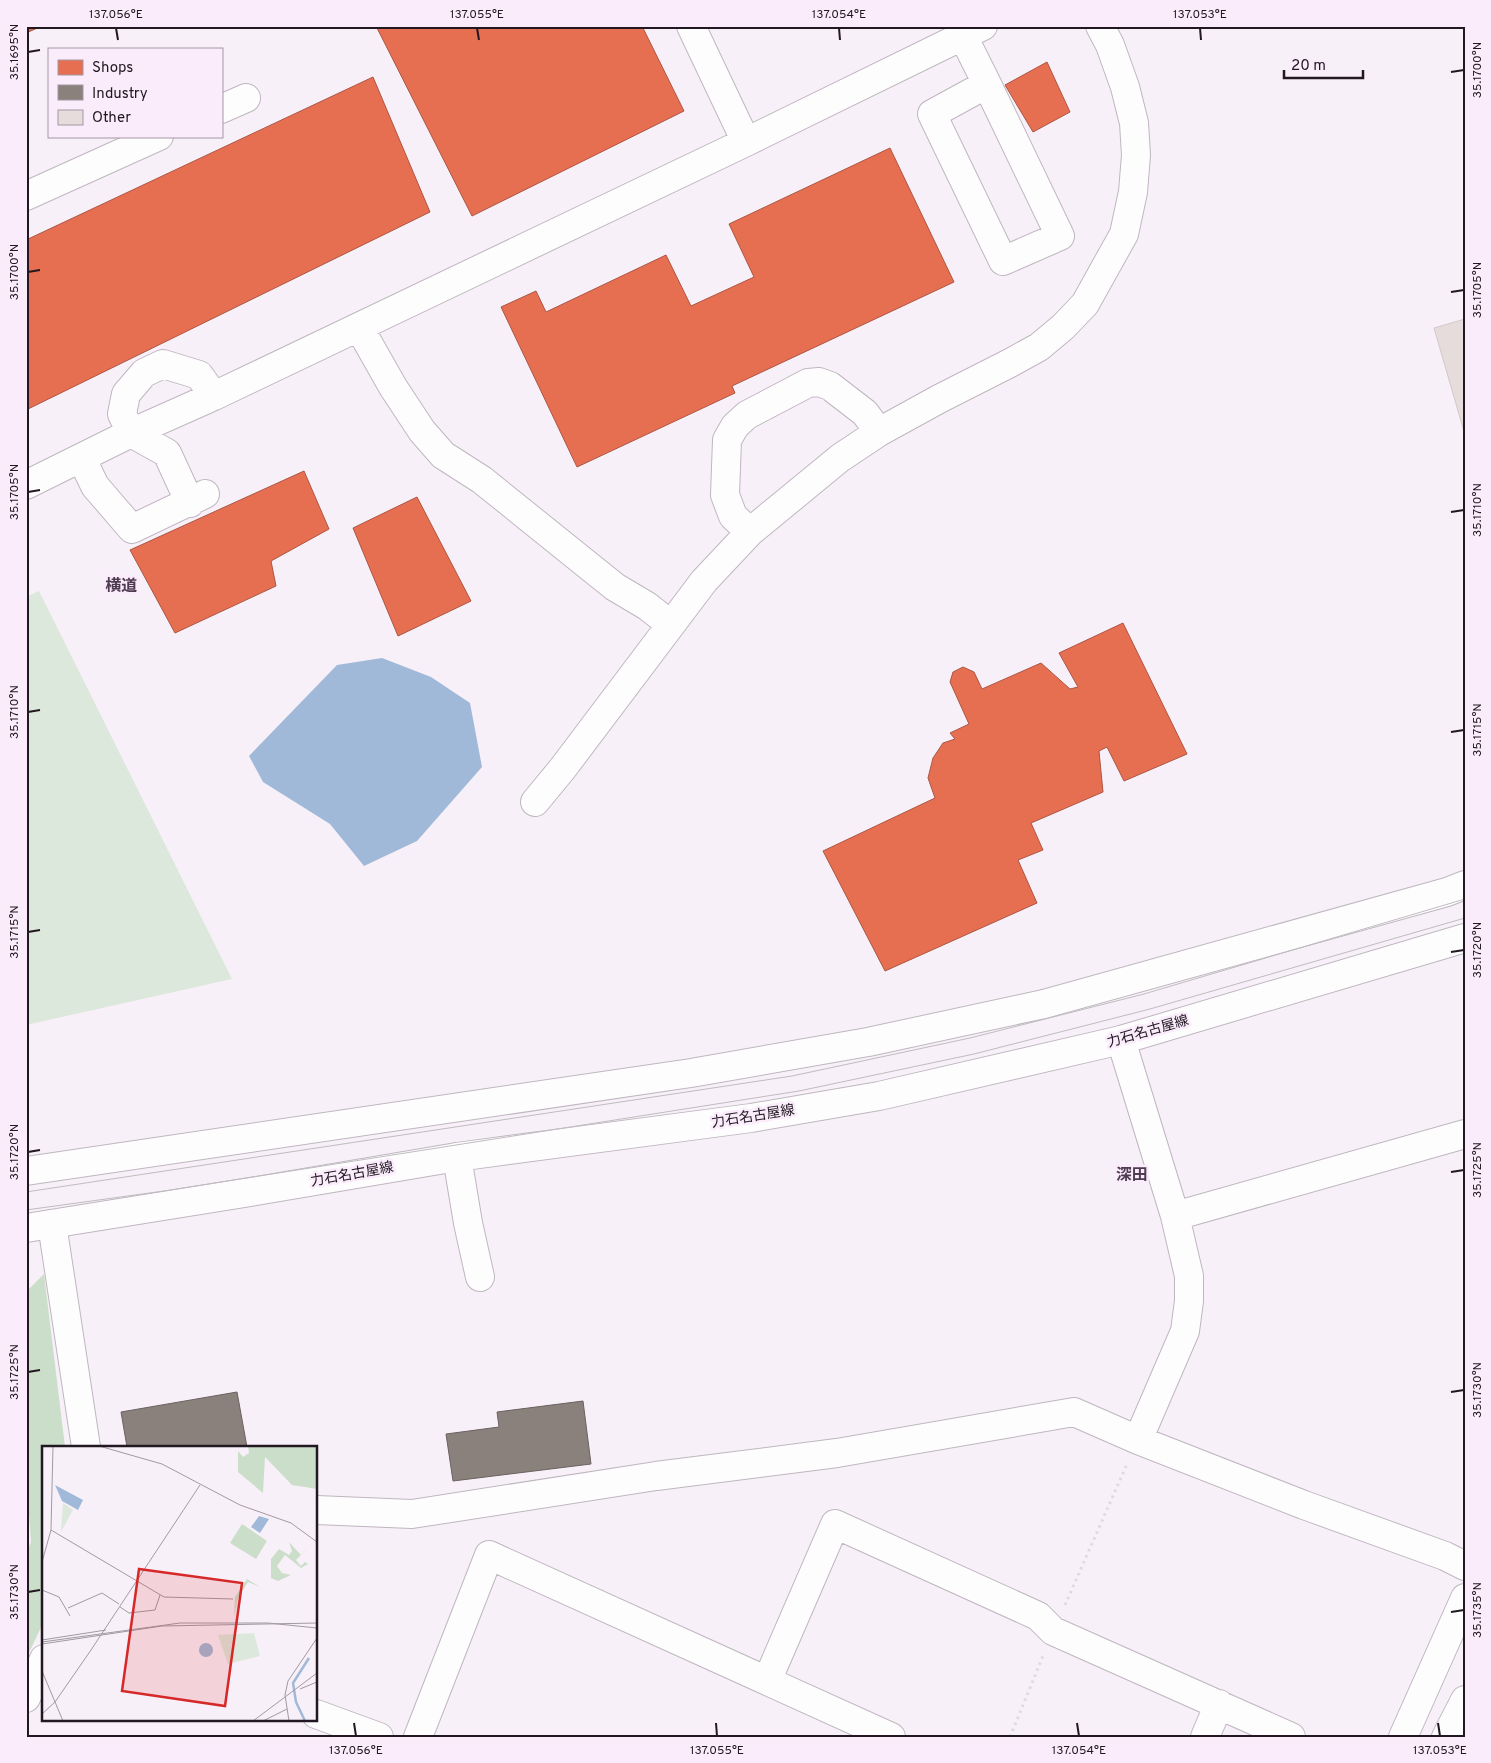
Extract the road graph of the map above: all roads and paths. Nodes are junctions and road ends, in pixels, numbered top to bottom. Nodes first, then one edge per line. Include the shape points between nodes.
1 (691, 26) edge
2 (1100, 26) edge
3 (973, 31) edge
4 (987, 84) junction
5 (246, 98) dead end
6 (222, 109) edge
7 (155, 138) edge
8 (746, 142) junction
9 (26, 196) edge
10 (359, 327) junction
11 (214, 396) junction
12 (880, 432) junction
13 (131, 433) junction
14 (82, 459) junction
15 (26, 485) edge
16 (750, 532) junction
17 (670, 624) junction
18 (535, 802) dead end
19 (1465, 885) edge
20 (1465, 938) edge
21 (1121, 1040) junction
22 (1465, 1134) edge
23 (457, 1157) junction
24 (26, 1171) edge
25 (1175, 1216) junction
26 (39, 1226) edge
27 (480, 1277) dead end
28 (1138, 1440) junction
29 (86, 1446) edge
30 (318, 1510) edge
31 (1465, 1566) edge
32 (1465, 1598) edge
33 (1053, 1632) junction
34 (42, 1663) edge
35 (767, 1680) junction
36 (26, 1698) edge
37 (1465, 1700) edge
38 (1219, 1704) junction
39 (318, 1715) edge
40 (379, 1737) edge
41 (418, 1737) edge
42 (892, 1737) edge
43 (1010, 1737) edge
44 (1205, 1737) edge
45 (1291, 1737) edge
46 (1403, 1737) edge
47 (1446, 1737) edge

1 - 8 street
2 - 12 street via 1125,87 1134,123 1133,192 1124,234 1085,304 1045,342 1010,364
3 - 4 street
3 - 8 street
4 - 4 street via 1060,236 1003,261 932,114
5 - 6 street
7 - 9 street
8 - 10 street
10 - 11 street
10 - 17 street via 422,431 443,454 482,480 615,587
11 - 13 street
11 - 13 street via 199,374 163,364 144,373 126,394 122,414
12 - 16 street via 840,458
12 - 16 street via 865,413 830,386 819,382 808,383 747,415 735,426 728,440 725,496 733,516
13 - 14 street
13 - 14 street via 167,453 198,499 132,529 95,486
14 - 15 street
16 - 17 street via 704,581
17 - 18 street
19 - 24 street via 1044,1004 868,1042 691,1073
20 - 21 street, 力石名古屋線
21 - 23 street, 力石名古屋線 via 878,1096 751,1118
21 - 25 street
22 - 25 street
23 - 26 street, 力石名古屋線
23 - 27 street
25 - 28 street via 1189,1276 1186,1321
26 - 29 street
28 - 30 street via 1074,1412 837,1453 656,1476 412,1514
28 - 31 street
28 - 33 path
32 - 46 street
33 - 35 street via 1038,1616 835,1524
33 - 38 street
33 - 43 path
34 - 36 street
35 - 41 street via 489,1555
35 - 42 street
37 - 47 street
38 - 44 street
38 - 45 street
39 - 40 street

